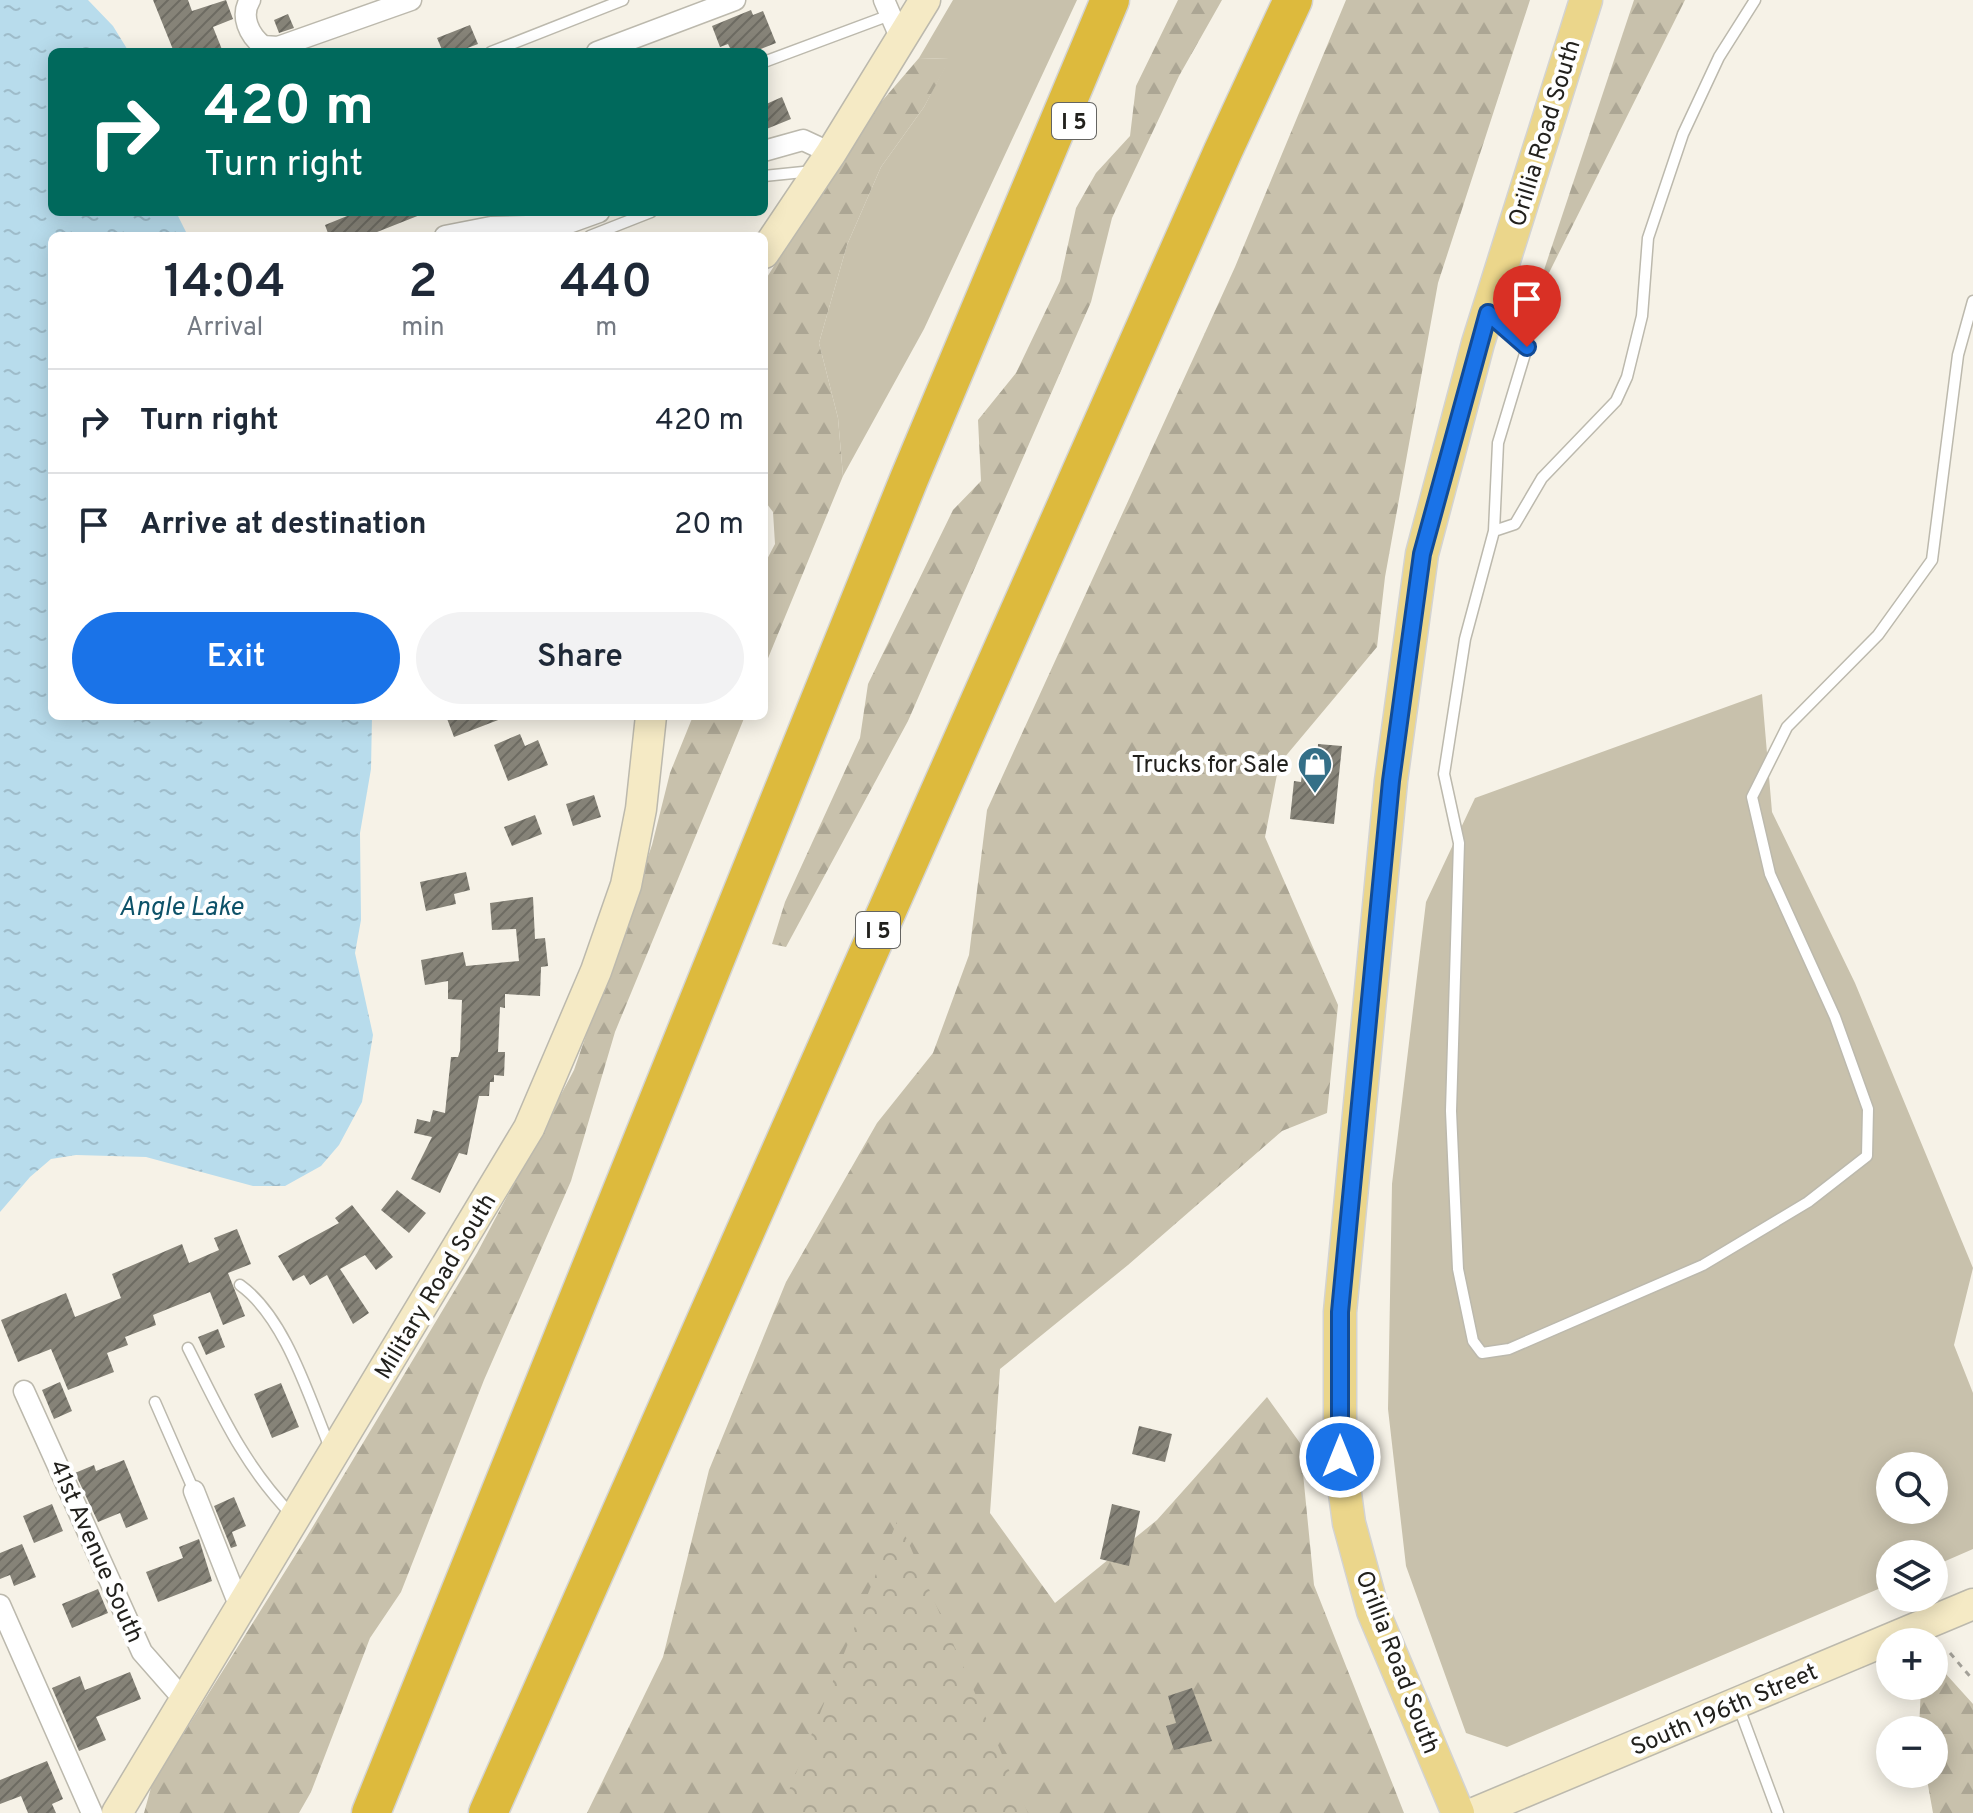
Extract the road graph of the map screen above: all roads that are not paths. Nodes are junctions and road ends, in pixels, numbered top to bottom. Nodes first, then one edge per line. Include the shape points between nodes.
1 (250, 0) edge
2 (411, 0) edge
3 (623, 0) edge
4 (735, 0) edge
5 (925, 0) edge
6 (1110, 0) edge
7 (1136, 0) edge
8 (1293, 0) edge
9 (1300, 0) edge
10 (1586, 0) edge
11 (1755, 0) edge
12 (369, 6) edge
13 (891, 17) edge
14 (501, 48) edge
15 (608, 48) edge
16 (1271, 48) junction
17 (768, 61) edge
18 (768, 150) edge
19 (825, 162) junction
20 (768, 175) edge
21 (588, 216) edge
22 (641, 216) edge
23 (465, 232) edge
24 (600, 232) edge
25 (1011, 242) junction
26 (768, 247) edge
27 (1973, 301) edge
28 (1488, 313) junction
29 (1494, 531) junction
30 (651, 720) edge
31 (240, 1285) dead end
32 (188, 1348) dead end
33 (24, 1391) dead end
34 (155, 1402) dead end
35 (334, 1455) junction
36 (194, 1491) joint
37 (296, 1518) junction
38 (1973, 1604) edge
39 (0, 1605) edge
40 (241, 1610) junction
41 (185, 1701) junction
42 (1737, 1703) junction
43 (92, 1813) edge
44 (117, 1813) edge
45 (371, 1813) edge
46 (488, 1813) edge
47 (1458, 1813) edge
48 (1474, 1813) edge
49 (1778, 1813) edge

1 - 12 street via 248,26 263,46 278,47
2 - 12 street
3 - 14 lane
4 - 15 street
5 - 13 main road
6 - 25 highway
7 - 25 highway, I 5
8 - 16 highway, I 5
9 - 16 highway
10 - 28 main road, Orillia Road South
11 - 29 lane via 1719,57 1683,134 1648,238 1642,316 1616,401 1542,478 1515,524
13 - 17 lane
13 - 19 main road
16 - 46 highway, I 5
18 - 19 street via 803,140
19 - 20 lane
19 - 26 main road
21 - 23 street via 563,225
22 - 24 lane
25 - 45 highway, I 5 via 892,522
27 - 29 lane via 1958,355 1932,560 1878,635 1787,727 1752,797 1770,874 1835,1017 1868,1109 1867,1156 1808,1202 1703,1265 1509,1349 1482,1353 1473,1341 1458,1269 1451,1111 1459,843 1444,774 1465,639
28 - 29 lane via 1527,347 1498,443
28 - 47 main road, Orillia Road South via 1422,554 1389,797 1340,1312 1340,1457 1349,1523 1373,1611
30 - 35 main road, Military Road South via 626,885 561,1056 529,1128
31 - 35 lane via 275,1323
32 - 37 lane via 245,1458
33 - 41 street, 41st Avenue South via 142,1652
34 - 36 lane
35 - 37 main road, Military Road South
36 - 40 street
37 - 40 main road, Military Road South
38 - 42 main road, South 196th Street
39 - 43 street
40 - 41 main road, Military Road South
41 - 44 main road, Military Road South
42 - 48 main road, South 196th Street
42 - 49 lane

